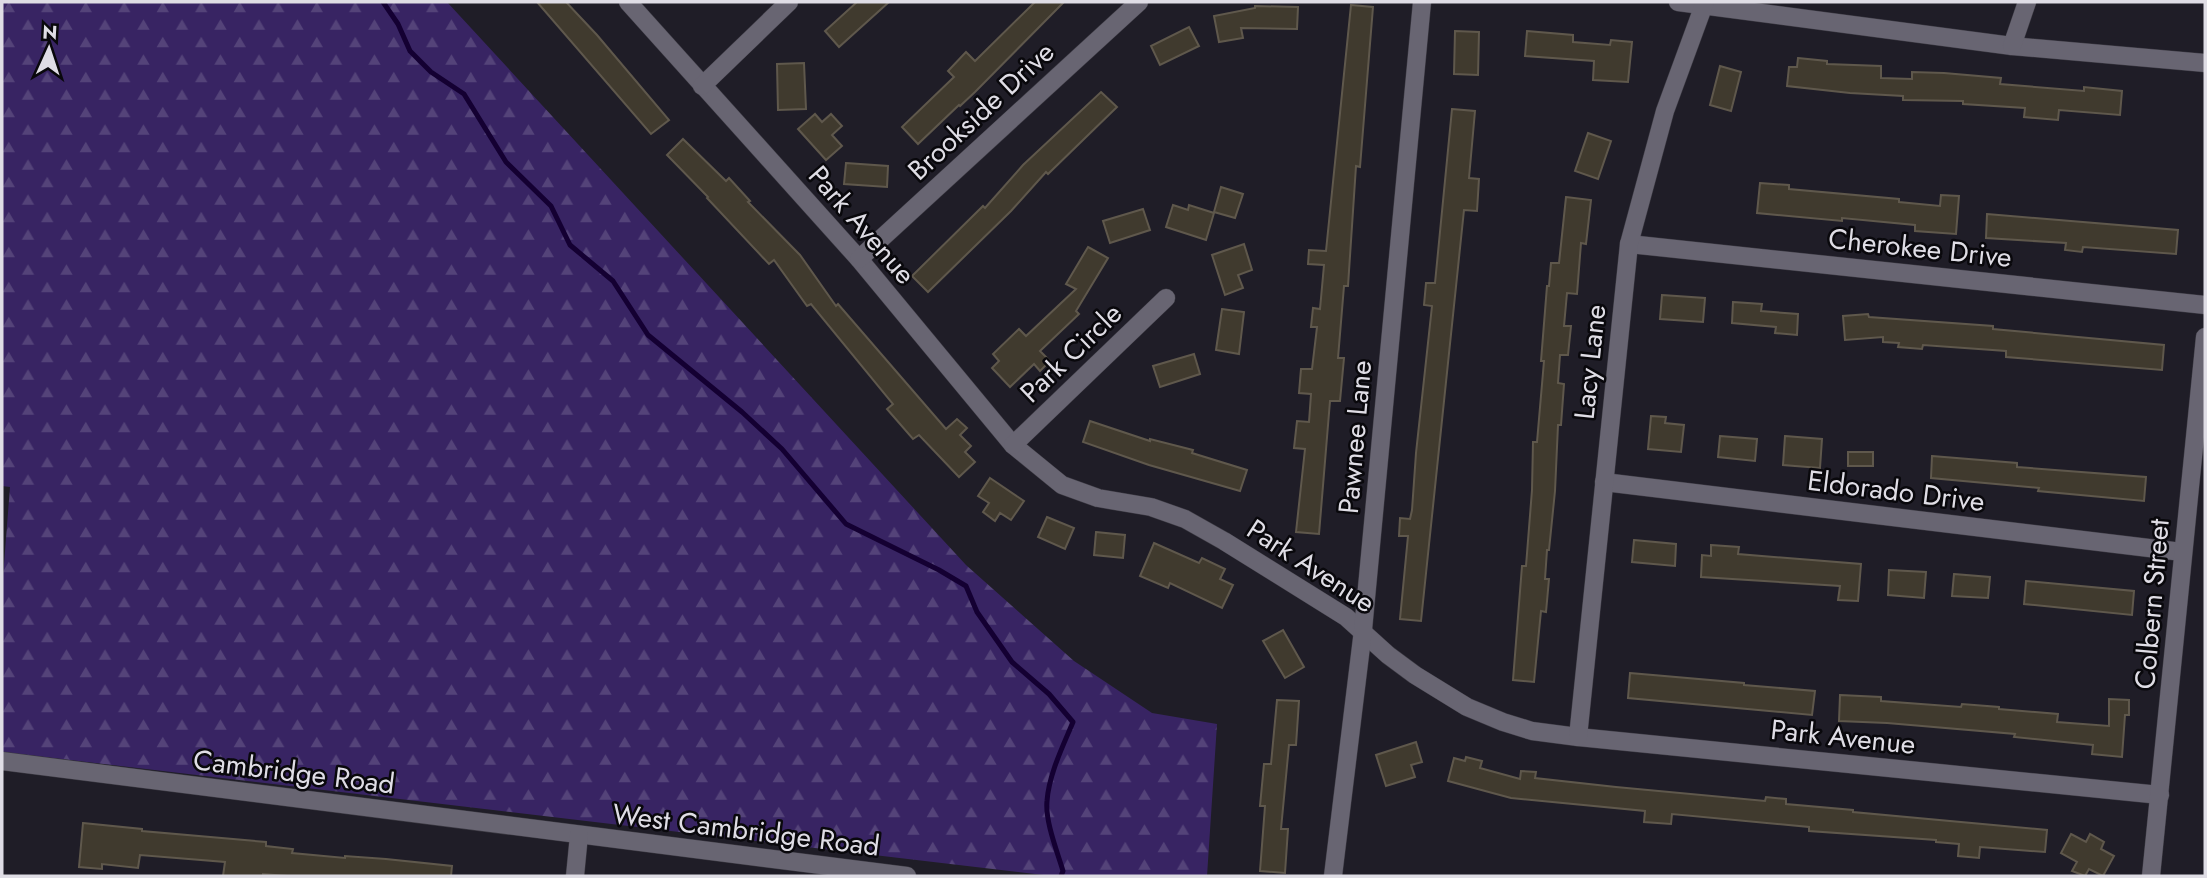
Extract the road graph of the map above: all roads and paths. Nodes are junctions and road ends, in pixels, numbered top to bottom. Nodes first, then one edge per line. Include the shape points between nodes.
1 (628, 2) edge
2 (789, 2) edge
3 (1139, 2) edge
4 (1422, 2) edge
5 (1678, 2) edge
6 (2027, 2) edge
7 (1705, 3) edge
8 (2012, 46) junction
9 (2205, 64) edge
10 (702, 86) junction
11 (1629, 244) junction
12 (859, 259) junction
13 (1166, 298) dead end
14 (2205, 305) edge
15 (2205, 337) edge
16 (1013, 445) junction
17 (1604, 482) junction
18 (2182, 552) junction
19 (1363, 631) junction
20 (1578, 737) junction
21 (2, 761) edge
22 (2160, 795) junction
23 (579, 835) junction
24 (575, 876) edge
25 (907, 876) edge
26 (1333, 876) edge
27 (2151, 876) edge

1 - 10 street, Park Avenue
2 - 10 street
3 - 12 street, Brookside Drive
4 - 19 street, Pawnee Lane
5 - 7 street
6 - 8 street
7 - 8 street
7 - 11 street, Lacy Lane via 1665,111
8 - 9 street
10 - 12 street, Park Avenue
11 - 14 street, Cherokee Drive
11 - 17 street, Lacy Lane
12 - 16 street, Park Avenue
13 - 16 street, Park Circle
15 - 18 street, Colbern Street
16 - 19 street, Park Avenue via 1062,485 1185,519
17 - 18 street, Eldorado Drive
17 - 20 street, Lacy Lane
18 - 22 street, Colbern Street
19 - 20 street, Park Avenue via 1415,675 1467,707 1532,731
19 - 26 street, Pawnee Lane
20 - 22 street, Park Avenue
21 - 23 street, Cambridge Road
22 - 27 street, Colbern Street
23 - 24 street
23 - 25 street, West Cambridge Road

